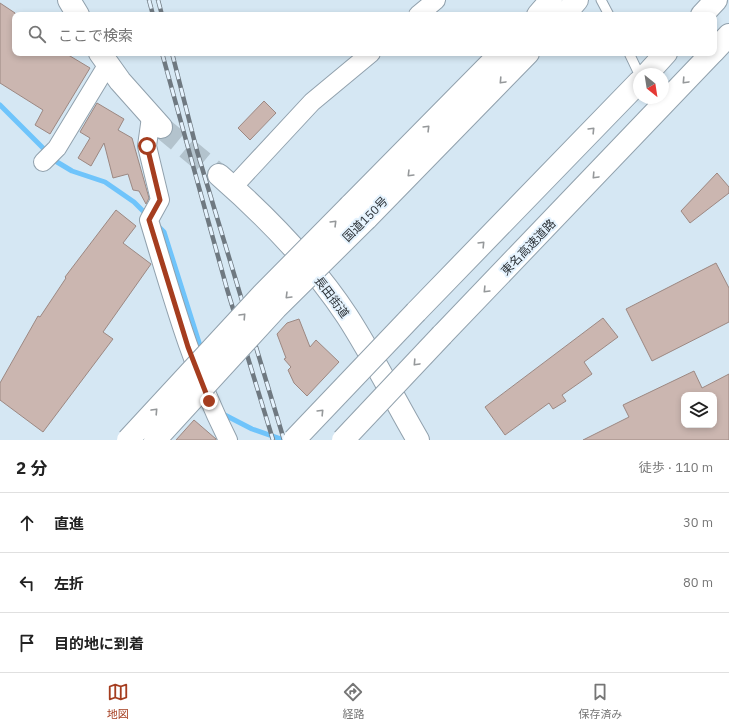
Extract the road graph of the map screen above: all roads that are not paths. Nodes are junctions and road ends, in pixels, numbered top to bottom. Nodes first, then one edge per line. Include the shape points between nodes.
1 (69, 0) edge
2 (436, 0) edge
3 (551, 0) edge
4 (577, 0) edge
5 (601, 0) edge
6 (716, 0) edge
7 (76, 12) edge
8 (422, 12) edge
9 (541, 12) edge
10 (567, 12) edge
11 (607, 12) edge
12 (705, 12) edge
13 (729, 35) edge
14 (717, 47) edge
15 (367, 56) edge
16 (498, 56) edge
17 (525, 56) edge
18 (630, 56) edge
19 (663, 56) edge
20 (709, 56) edge
21 (104, 59) edge
22 (636, 68) edge
23 (652, 68) edge
24 (633, 88) edge
25 (156, 122) joint
26 (43, 162) dead end
27 (226, 181) joint
28 (358, 212) junction
29 (128, 440) edge
30 (155, 440) edge
31 (228, 440) edge
32 (294, 440) edge
33 (343, 440) edge
34 (418, 440) edge

1 - 7 main road
2 - 8 street
3 - 9 main road
4 - 10 main road
5 - 11 lane
6 - 12 main road
13 - 14 main road
15 - 27 street via 312,102
28 -> 16 main road, 国道150号
17 -> 28 main road, 国道150号
18 - 22 lane
19 - 23 main road
20 -> 33 main road, 東名高速道路, bridge
21 - 25 main road
21 - 26 street via 56,148
32 -> 24 main road, bridge
25 - 31 street via 147,146 160,200 149,220 188,347 209,401
27 - 34 main road, 長田街道 via 283,235 322,282 364,343
29 -> 28 main road, 国道150号, bridge via 263,294
28 -> 30 main road, 国道150号, bridge via 276,308

